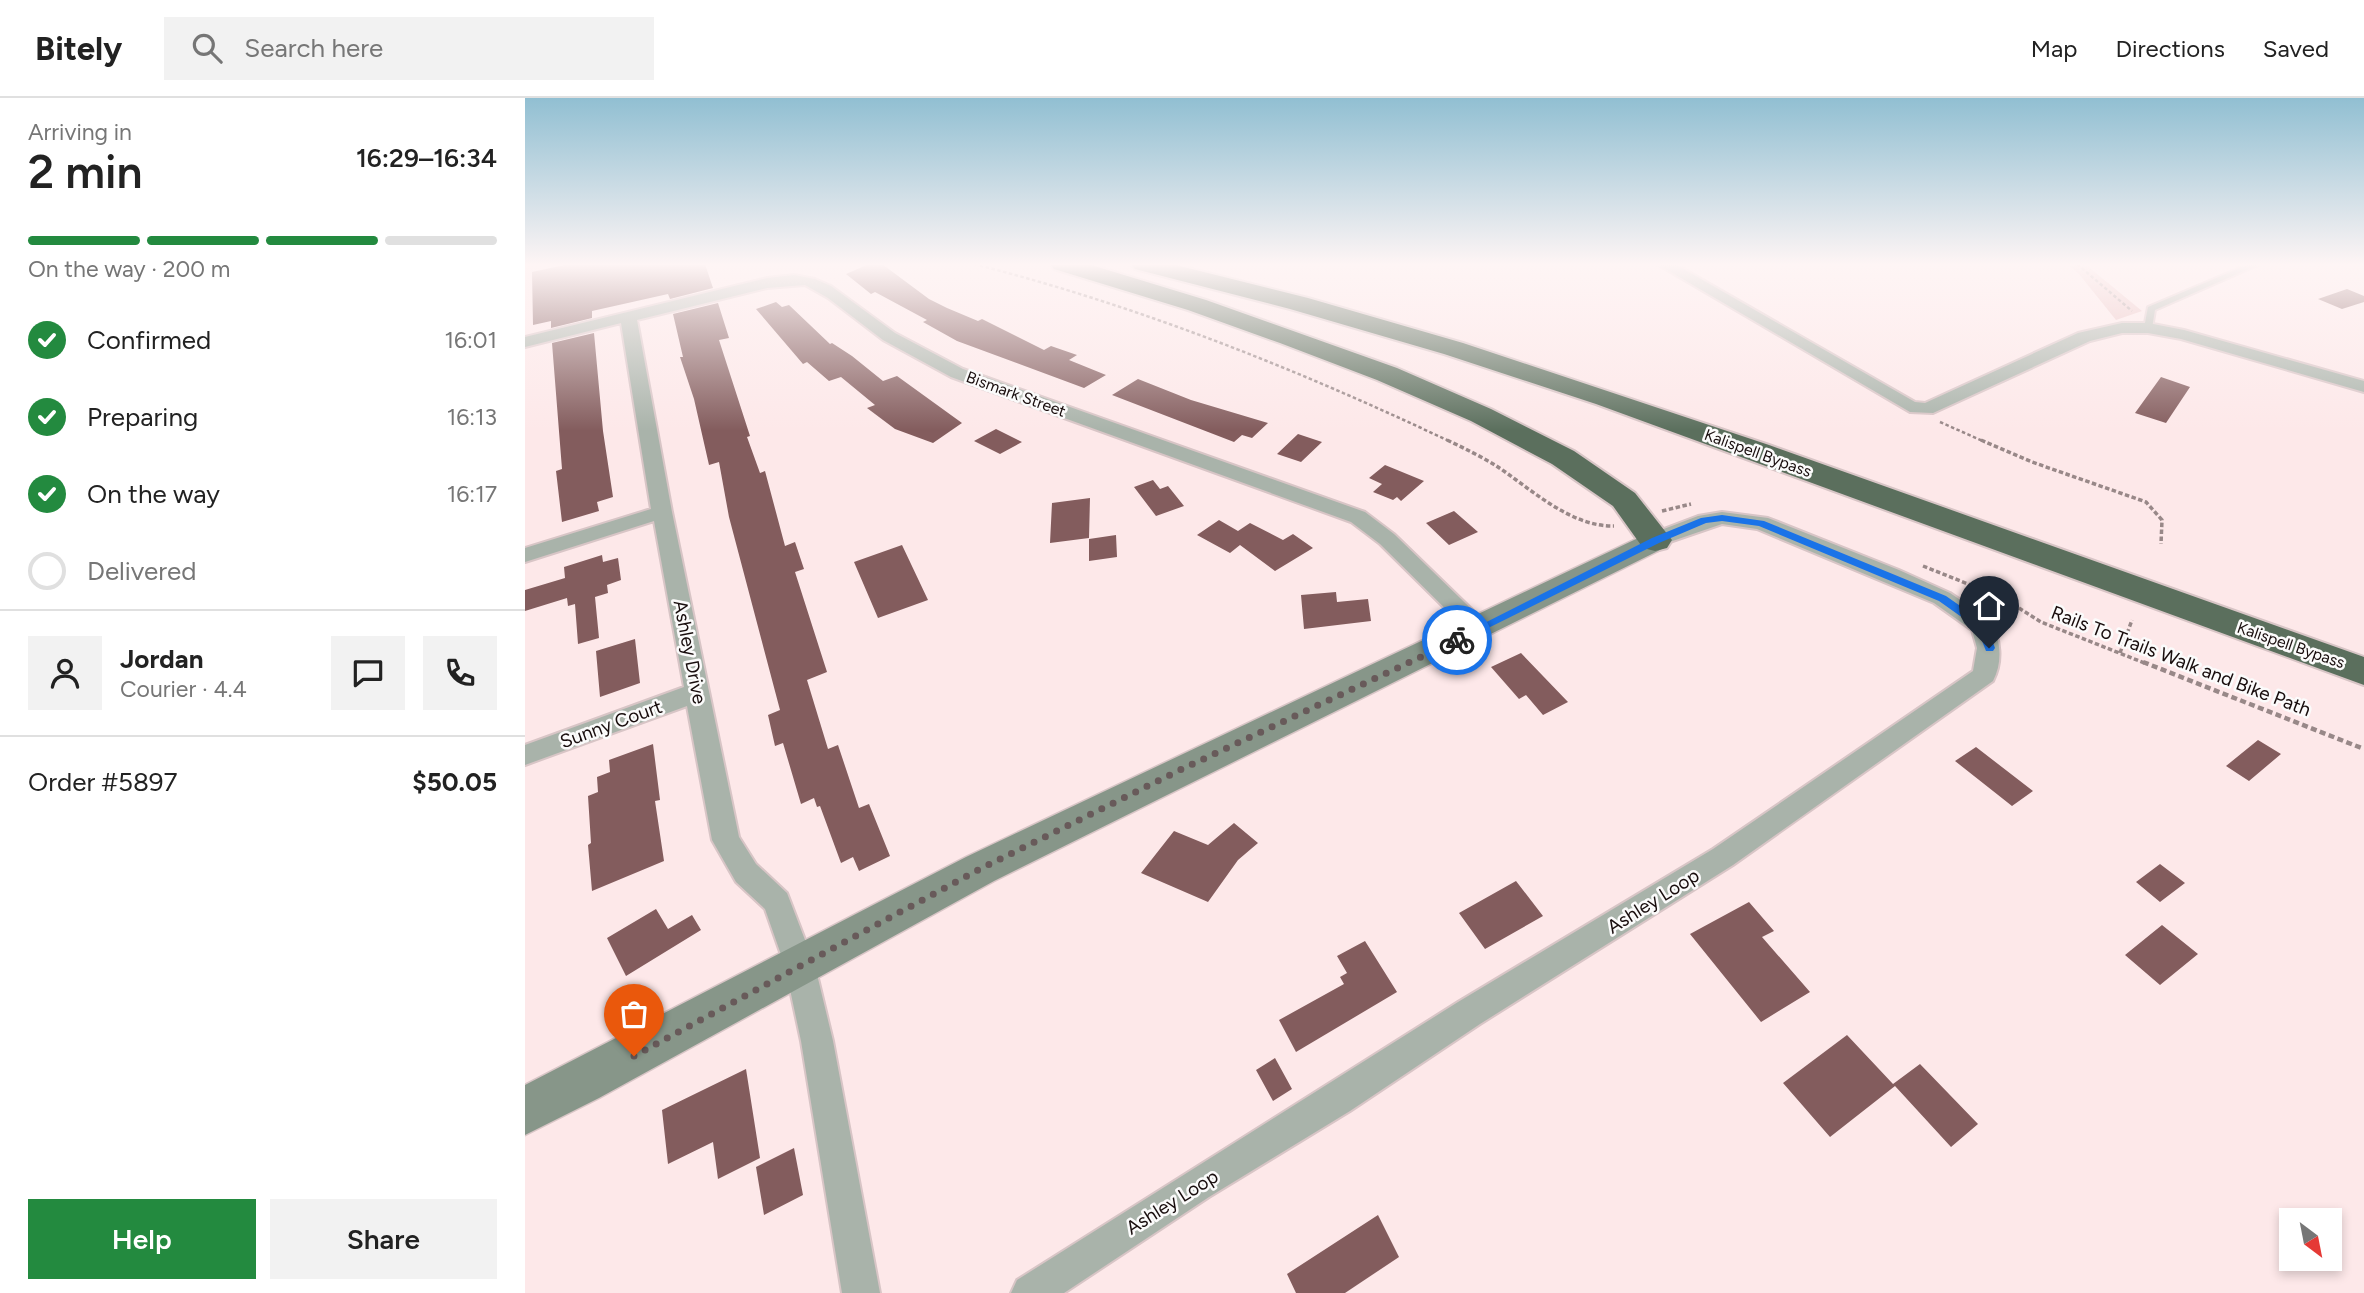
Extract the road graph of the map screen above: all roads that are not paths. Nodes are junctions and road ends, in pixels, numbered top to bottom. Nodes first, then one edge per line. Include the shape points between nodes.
1 (617, 320) edge
2 (628, 320) edge
3 (866, 320) edge
4 (1242, 320) edge
5 (1355, 320) edge
6 (1404, 320) edge
7 (1760, 320) edge
8 (2149, 320) edge
9 (2148, 328) junction
10 (525, 342) edge
11 (2364, 387) edge
12 (662, 512) junction
13 (1649, 529) junction
14 (525, 555) edge
15 (2213, 618) junction
16 (1480, 629) junction
17 (2364, 648) edge
18 (2364, 671) edge
19 (2364, 679) edge
20 (698, 692) junction
21 (525, 755) edge
22 (800, 966) junction
23 (525, 1111) edge
24 (861, 1293) edge
25 (1031, 1293) edge

1 - 10 street, Bismark Street
2 - 12 street, Ashley Drive
3 - 16 street, Bismark Street via 911,351 957,373 1358,517
4 - 13 highway via 1527,437 1612,491
5 - 15 highway, Kalispell Bypass via 1562,384
6 - 17 highway, Kalispell Bypass via 1613,385
7 - 9 street via 1910,407 1927,409 2096,333
8 - 9 lane
9 - 11 street
12 - 14 street
12 - 20 street, Ashley Drive
13 - 16 street
13 - 25 street, Ashley Loop via 1722,518 1761,523 1942,598 1982,626 1989,648 1985,675 1723,857
15 - 18 highway, Kalispell Bypass
15 - 19 highway
16 - 22 street via 1086,816
20 - 21 street, Sunny Court
20 - 22 street, Ashley Drive via 726,840 746,873 777,902
22 - 23 street
22 - 24 street

